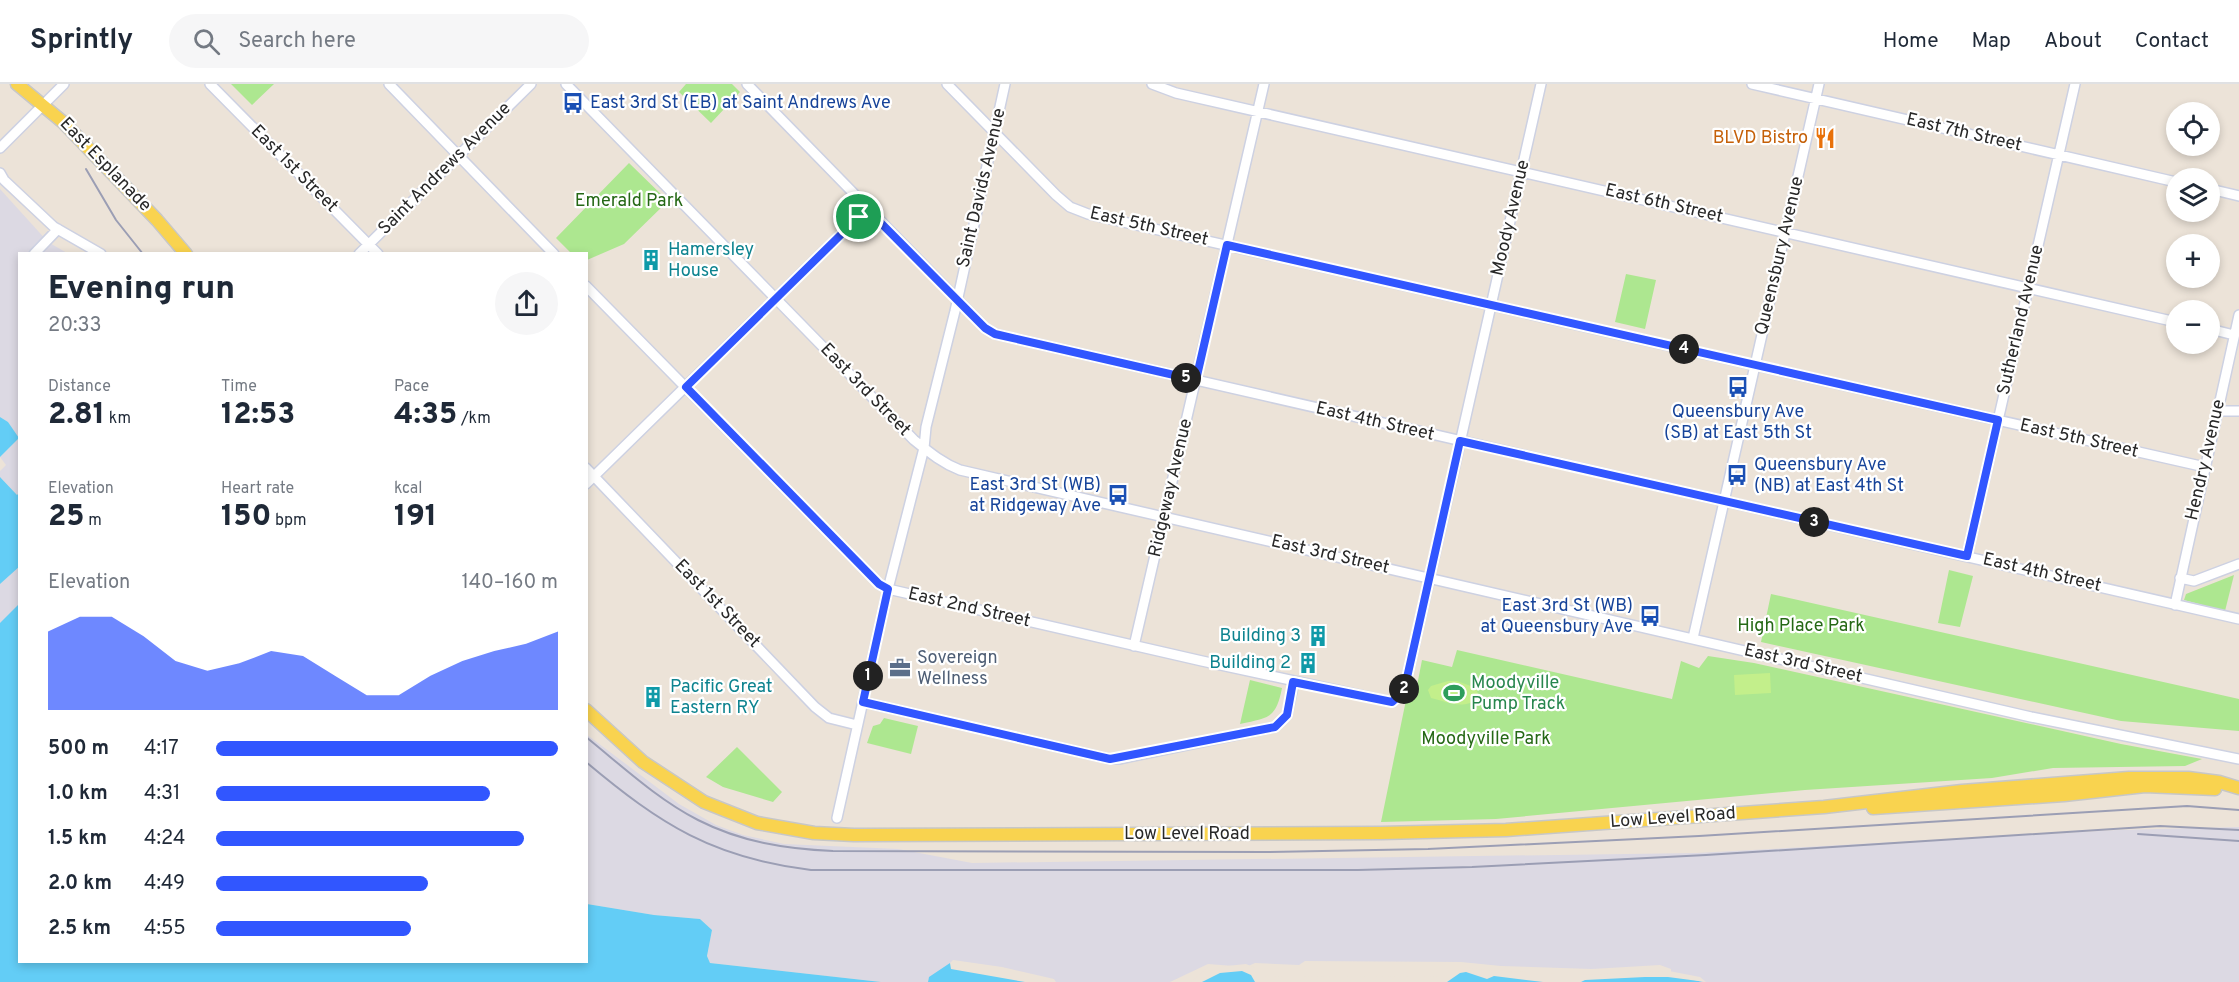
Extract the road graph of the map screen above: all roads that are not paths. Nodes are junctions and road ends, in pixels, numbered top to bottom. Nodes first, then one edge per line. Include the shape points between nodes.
1 (17, 84) edge
2 (64, 84) edge
3 (210, 84) edge
4 (389, 84) edge
5 (531, 84) edge
6 (567, 84) edge
7 (747, 84) edge
8 (947, 84) edge
9 (1005, 84) edge
10 (1152, 84) edge
11 (1264, 84) edge
12 (1541, 84) edge
13 (1752, 84) edge
14 (1819, 84) edge
15 (2075, 84) edge
16 (1816, 99) junction
17 (42, 104) junction
18 (1257, 111) junction
19 (995, 132) junction
20 (0, 148) edge
21 (458, 155) junction
22 (2058, 155) junction
23 (1521, 172) junction
24 (0, 173) edge
25 (2166, 180) edge
26 (2220, 191) edge
27 (2239, 196) edge
28 (867, 209) junction
29 (58, 230) junction
30 (1786, 232) junction
31 (368, 244) junction
32 (1227, 245) junction
33 (36, 252) edge
34 (97, 252) edge
35 (184, 252) edge
36 (360, 252) edge
37 (376, 252) edge
38 (552, 252) edge
39 (588, 288) edge
40 (2028, 289) junction
41 (775, 299) junction
42 (957, 300) junction
43 (1491, 305) junction
44 (2239, 315) edge
45 (2166, 320) edge
46 (2220, 331) edge
47 (2235, 335) junction
48 (1755, 365) junction
49 (1196, 380) junction
50 (686, 387) junction
51 (2218, 411) junction
52 (2239, 411) edge
53 (1998, 420) junction
54 (1460, 441) junction
55 (924, 448) junction
56 (2205, 467) junction
57 (588, 470) edge
58 (594, 476) junction
59 (588, 482) edge
60 (1723, 501) junction
61 (1164, 516) junction
62 (1967, 556) junction
63 (2239, 564) edge
64 (1428, 577) junction
65 (2180, 578) junction
66 (888, 589) junction
67 (2175, 605) junction
68 (2239, 620) edge
69 (1693, 638) junction
70 (1134, 646) junction
71 (1293, 682) junction
72 (1395, 699) joint
73 (863, 702) junction
74 (588, 712) edge
75 (857, 725) junction
76 (2239, 759) edge
77 (2239, 789) edge
78 (837, 818) dead end

1 - 17 main road, East Esplanade
2 - 17 street
3 - 31 street, East 1st Street
4 - 21 street
5 - 21 street, Saint Andrews Avenue
6 - 41 street, East 3rd Street
7 - 28 street, East 4th Street
8 - 19 street, East 5th Street
9 - 19 street, Saint Davids Avenue
10 - 18 street, East 6th Street
11 - 18 street, Ridgeway Avenue
12 - 23 street, Moody Avenue
13 - 16 street, East 7th Street
14 - 16 street, Queensbury Avenue
15 - 22 street, Sutherland Avenue
16 - 22 street, East 7th Street
16 - 30 street, Queensbury Avenue
17 - 20 street
17 - 35 main road, East Esplanade
18 - 23 street, East 6th Street
18 - 32 street, Ridgeway Avenue
19 - 32 street, East 5th Street via 1056,195 1079,211
19 - 42 street, Saint Davids Avenue
21 - 31 street, Saint Andrews Avenue
21 - 38 street
22 - 25 street, East 7th Street
22 - 40 street, Sutherland Avenue
23 - 30 street, East 6th Street
23 - 43 street, Moody Avenue
24 - 29 street
26 - 27 street
28 - 41 street
28 - 42 street, East 4th Street
29 - 33 street
29 - 34 street
30 - 40 street, East 6th Street
30 - 48 street, Queensbury Avenue
31 - 36 street, Saint Andrews Avenue
31 - 37 street, East 1st Street
32 - 43 street, East 5th Street
32 - 49 street, Ridgeway Avenue
39 - 50 street, East 2nd Street
40 - 45 street, East 6th Street
40 - 53 street, Sutherland Avenue
41 - 50 street
41 - 55 street, East 3rd Street
42 - 49 street, East 4th Street via 985,328 1003,337
42 - 55 street, Saint Davids Avenue
43 - 48 street, East 5th Street
43 - 54 street, Moody Avenue
44 - 47 street, Hendry Avenue
46 - 47 street
47 - 51 street, Hendry Avenue
48 - 53 street, East 5th Street
48 - 60 street, Queensbury Avenue
49 - 54 street, East 4th Street
49 - 61 street, Ridgeway Avenue
50 - 58 street
50 - 66 street, East 2nd Street
51 - 52 street
51 - 56 street, Hendry Avenue
53 - 56 street, East 5th Street
53 - 62 street, Sutherland Avenue
54 - 60 street, East 4th Street
54 - 64 street, Moody Avenue
55 - 61 street, East 3rd Street via 960,470
55 - 66 street, Saint Davids Avenue
56 - 65 street, Hendry Avenue
57 - 58 street, East 1st Street
58 - 59 street
58 - 75 street, East 1st Street via 815,707 829,718
60 - 62 street, East 4th Street
60 - 69 street, Queensbury Avenue
61 - 64 street, East 3rd Street
61 - 70 street, Ridgeway Avenue
62 - 67 street, East 4th Street
63 - 65 street via 2194,581
64 - 69 street, East 3rd Street
64 - 72 street, Moody Avenue via 1404,691
65 - 67 street, Hendry Avenue
66 - 70 street, East 2nd Street
66 - 73 street, Saint Davids Avenue
67 - 68 street, East 4th Street
69 - 76 street, East 3rd Street via 2031,717
70 - 71 street, East 2nd Street
71 - 72 street, East 2nd Street via 1387,703
71 - 73 street via 1287,715 1275,727 1119,759
73 - 75 street, Saint Davids Avenue
74 - 77 main road, Low Level Road via 643,762 704,802 757,823 854,835 1506,830 1824,807 2129,778 2188,778
75 - 78 street, Saint Davids Avenue

